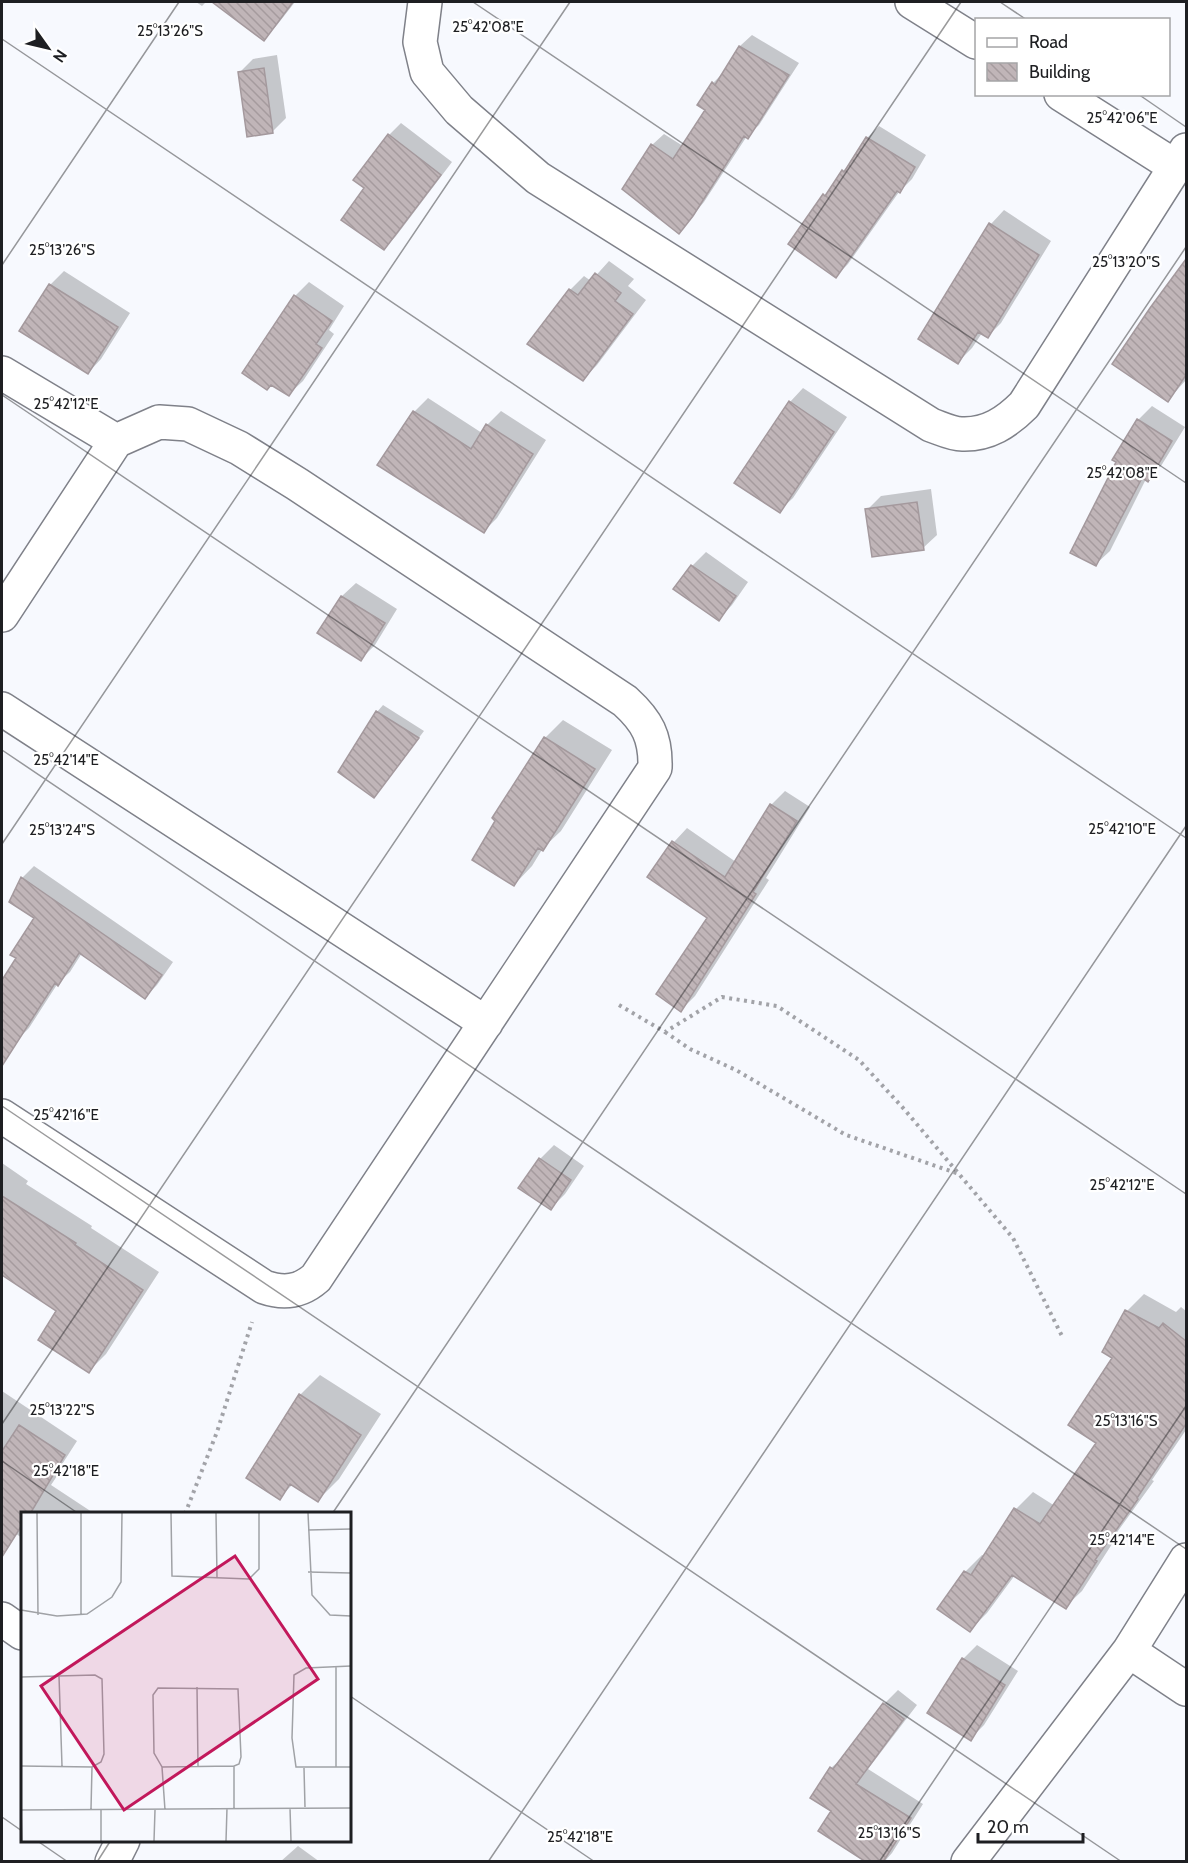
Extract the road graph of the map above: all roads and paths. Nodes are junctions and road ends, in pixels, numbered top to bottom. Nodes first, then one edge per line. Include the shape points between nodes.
1 (425, 2) edge
2 (912, 2) edge
3 (975, 41) edge
4 (1064, 96) edge
5 (1181, 158) edge
6 (2, 373) edge
7 (116, 441) junction
8 (2, 615) edge
9 (2, 709) edge
10 (619, 1005) dead end
11 (486, 1023) junction
12 (665, 1032) junction
13 (2, 1116) edge
14 (959, 1174) junction
15 (252, 1322) dead end
16 (1062, 1336) dead end
17 (185, 1512) edge
18 (1186, 1560) edge
19 (2, 1618) edge
20 (21, 1632) edge
21 (1129, 1651) junction
22 (1186, 1689) edge
23 (122, 1842) edge
24 (112, 1862) edge
25 (968, 1862) edge

1 - 5 street via 420,42 427,72 459,111 538,178 931,425 961,435 985,431 1009,420 1024,405
2 - 3 street
4 - 5 street
6 - 7 street
7 - 8 street
7 - 11 street via 159,422 188,424 239,448 625,701 641,716 654,743 655,768
9 - 11 street
10 - 12 path
11 - 13 street via 316,1278 295,1290 264,1287
12 - 14 path via 846,1135
12 - 14 path via 722,997 777,1006 859,1060
14 - 16 path via 1013,1238
15 - 17 path via 217,1432
18 - 21 street
19 - 20 street
21 - 22 street
21 - 25 street
23 - 24 street

